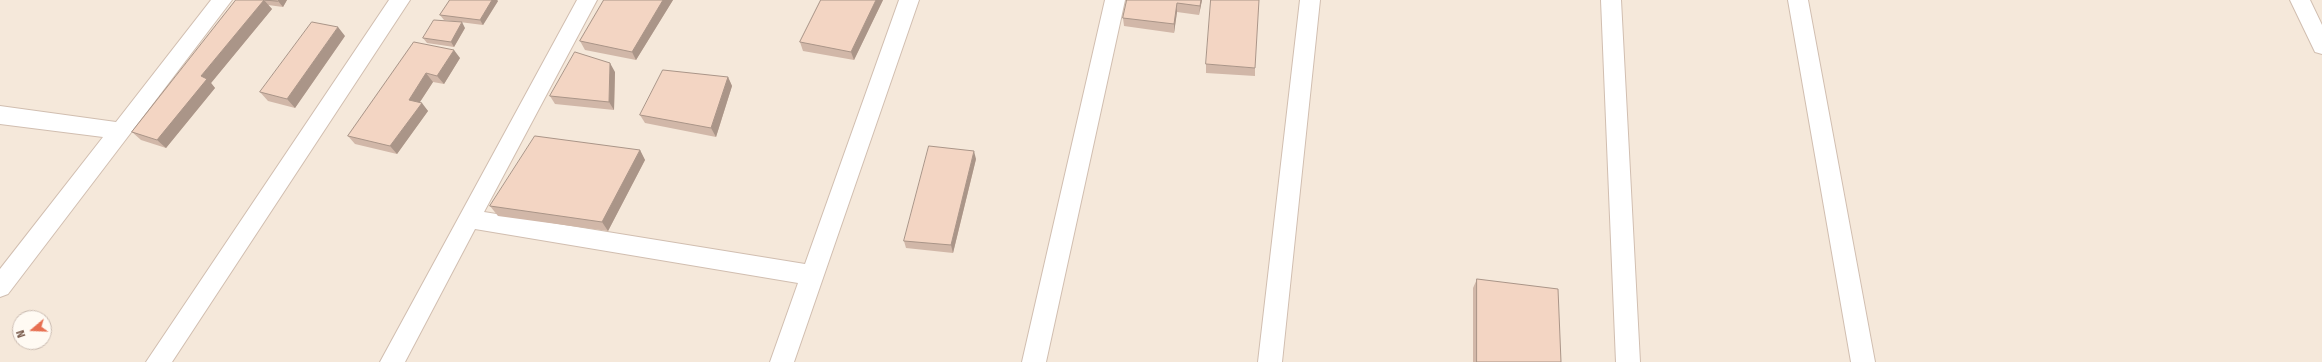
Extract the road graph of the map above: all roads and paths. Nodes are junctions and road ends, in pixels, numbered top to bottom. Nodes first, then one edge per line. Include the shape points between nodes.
1 (222, 0) edge
2 (400, 0) edge
3 (587, 0) edge
4 (909, 0) edge
5 (1115, 0) edge
6 (1310, 0) edge
7 (1611, 0) edge
8 (1798, 0) edge
9 (2300, 0) edge
10 (2322, 46) edge
11 (0, 115) edge
12 (120, 131) junction
13 (469, 219) junction
14 (813, 275) junction
15 (0, 287) edge
16 (158, 362) edge
17 (392, 362) edge
18 (782, 362) edge
19 (1034, 362) edge
20 (1270, 362) edge
21 (1628, 362) edge
22 (1863, 362) edge

1 - 12 street
2 - 16 street
3 - 13 street
4 - 14 street
5 - 19 street
6 - 20 street
7 - 21 street
8 - 22 street
9 - 10 street
11 - 12 street
12 - 15 street
13 - 14 street
13 - 17 street
14 - 18 street

